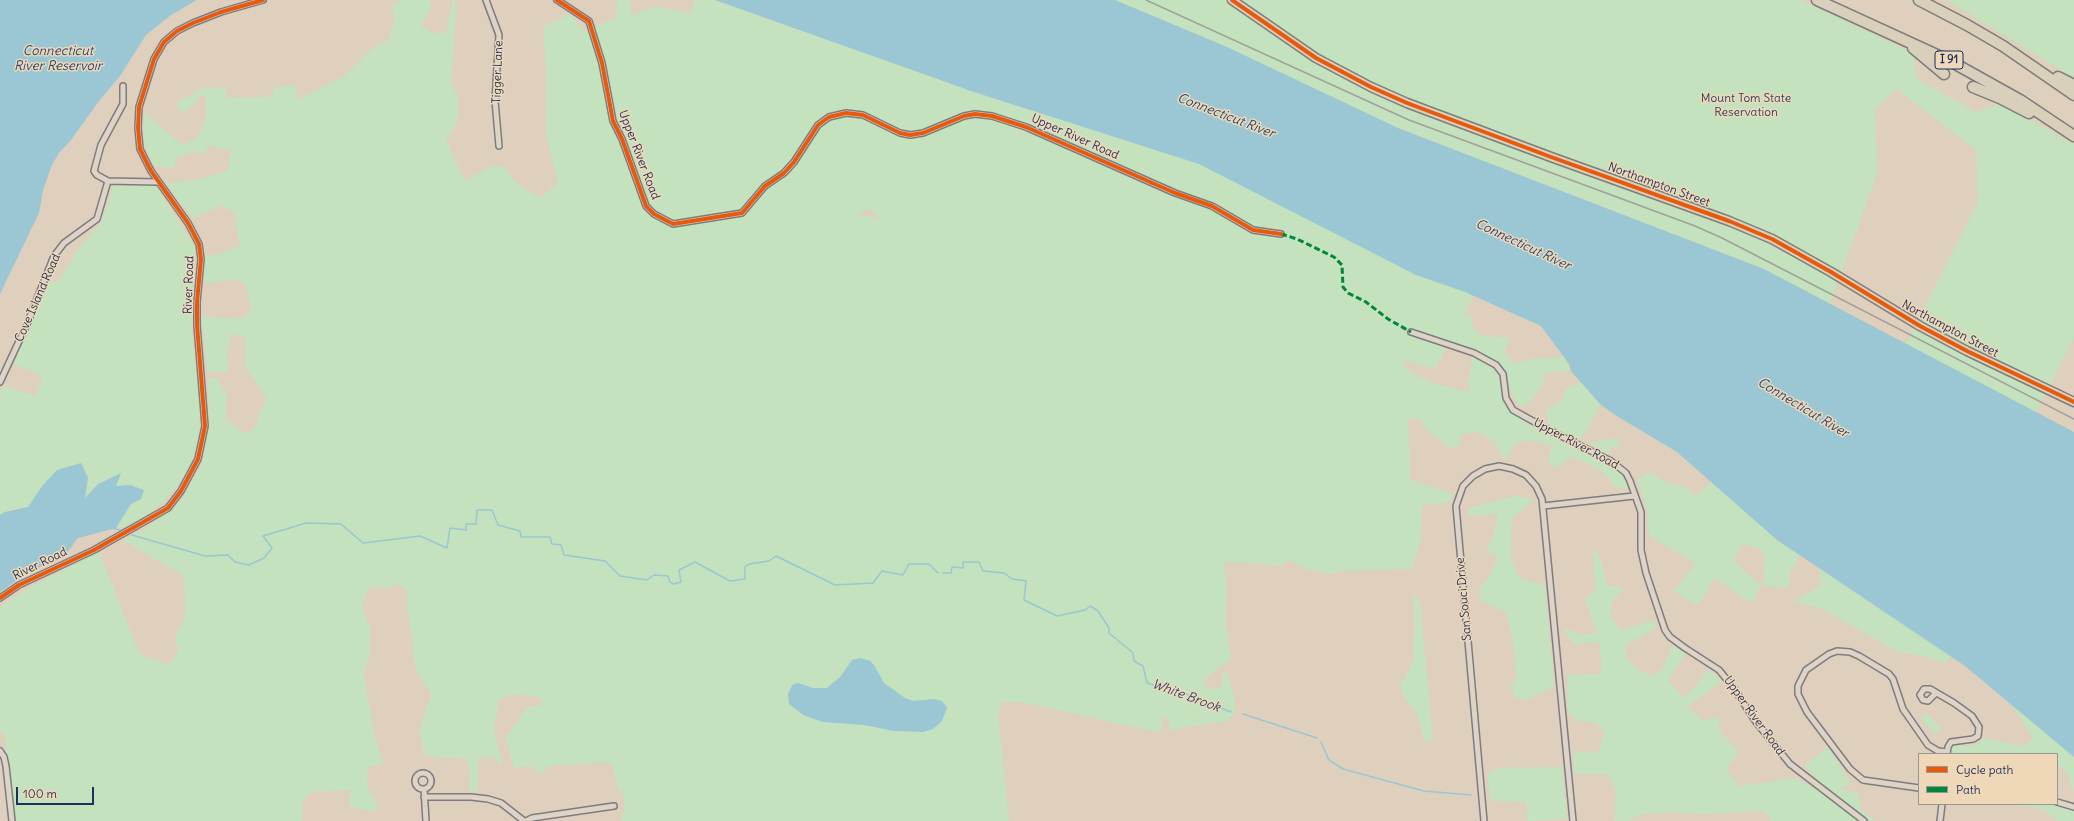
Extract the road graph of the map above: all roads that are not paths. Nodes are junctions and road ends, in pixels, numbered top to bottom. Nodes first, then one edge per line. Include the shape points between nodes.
1 (263, 0) edge
2 (486, 0) edge
3 (557, 0) edge
4 (1232, 0) edge
5 (1817, 0) edge
6 (1919, 0) edge
7 (1897, 36) junction
8 (2003, 46) junction
9 (1944, 74) dead end
10 (2074, 85) edge
11 (123, 86) dead end
12 (1973, 87) dead end
13 (2074, 95) edge
14 (2074, 136) edge
15 (2074, 141) edge
16 (499, 146) dead end
17 (108, 181) junction
18 (158, 182) junction
19 (1281, 234) dead end
20 (1411, 332) dead end
21 (0, 382) edge
22 (2074, 402) edge
23 (1634, 496) junction
24 (1543, 506) junction
25 (0, 598) edge
26 (1936, 693) dead end
27 (0, 751) edge
28 (1947, 753) edge
29 (1918, 788) edge
30 (424, 789) dead end
31 (424, 797) junction
32 (2058, 802) edge
33 (1942, 805) edge
34 (614, 806) dead end
35 (2074, 807) edge
36 (12, 821) edge
37 (426, 821) edge
38 (525, 821) edge
39 (1484, 821) edge
40 (1572, 821) edge
41 (1864, 821) edge
42 (1940, 821) edge

1 - 18 street, River Road via 221,12 177,31 164,42 154,59 139,107 138,128 140,149
2 - 16 street, Tigger Lane via 499,35 495,101
3 - 19 street, Upper River Road via 589,21 602,63 613,121 646,206 654,214 673,224 742,213 765,186 784,173 818,125 829,118 846,113 863,115 900,133 910,134 975,114 992,116 1032,129 1175,193 1212,206 1253,230
4 - 22 main road, Northampton Street via 1316,58 1371,87 1772,239 1920,326
5 - 7 highway, I 91
6 - 8 highway
7 - 9 highway
7 - 14 highway, I 91 via 1950,61 2020,100
8 - 10 highway
8 - 13 highway
11 - 17 street via 123,104 100,145 94,164 94,171
12 - 15 highway via 2008,102
17 - 18 street
17 - 21 street, Cove Island Road via 97,219 64,243 54,256
18 - 25 street, River Road via 188,223 199,244 201,259 197,325 206,426 198,460 181,491 168,508 94,550 19,585
20 - 23 street, Upper River Road via 1474,353 1496,365 1503,374 1506,398 1513,410 1621,468 1630,480
23 - 24 street
23 - 41 street, Upper River Road via 1642,518 1641,550 1646,573 1665,630 1684,648 1719,670 1790,764
24 - 39 street, San Souci Drive via 1540,492 1532,480 1506,467 1492,467 1479,472 1463,486 1457,499 1456,514
24 - 40 street, San Souci Drive
26 - 28 street via 1972,716 1979,727 1978,736 1951,742
27 - 36 street via 6,766
28 - 29 street via 1938,751 1928,744 1903,709 1889,674 1859,656 1837,651 1806,670 1798,686 1798,694 1813,721 1850,769 1863,780
30 - 31 street
31 - 37 street
31 - 38 street via 488,799 501,803
32 - 35 street
33 - 42 street
34 - 38 street via 535,817

